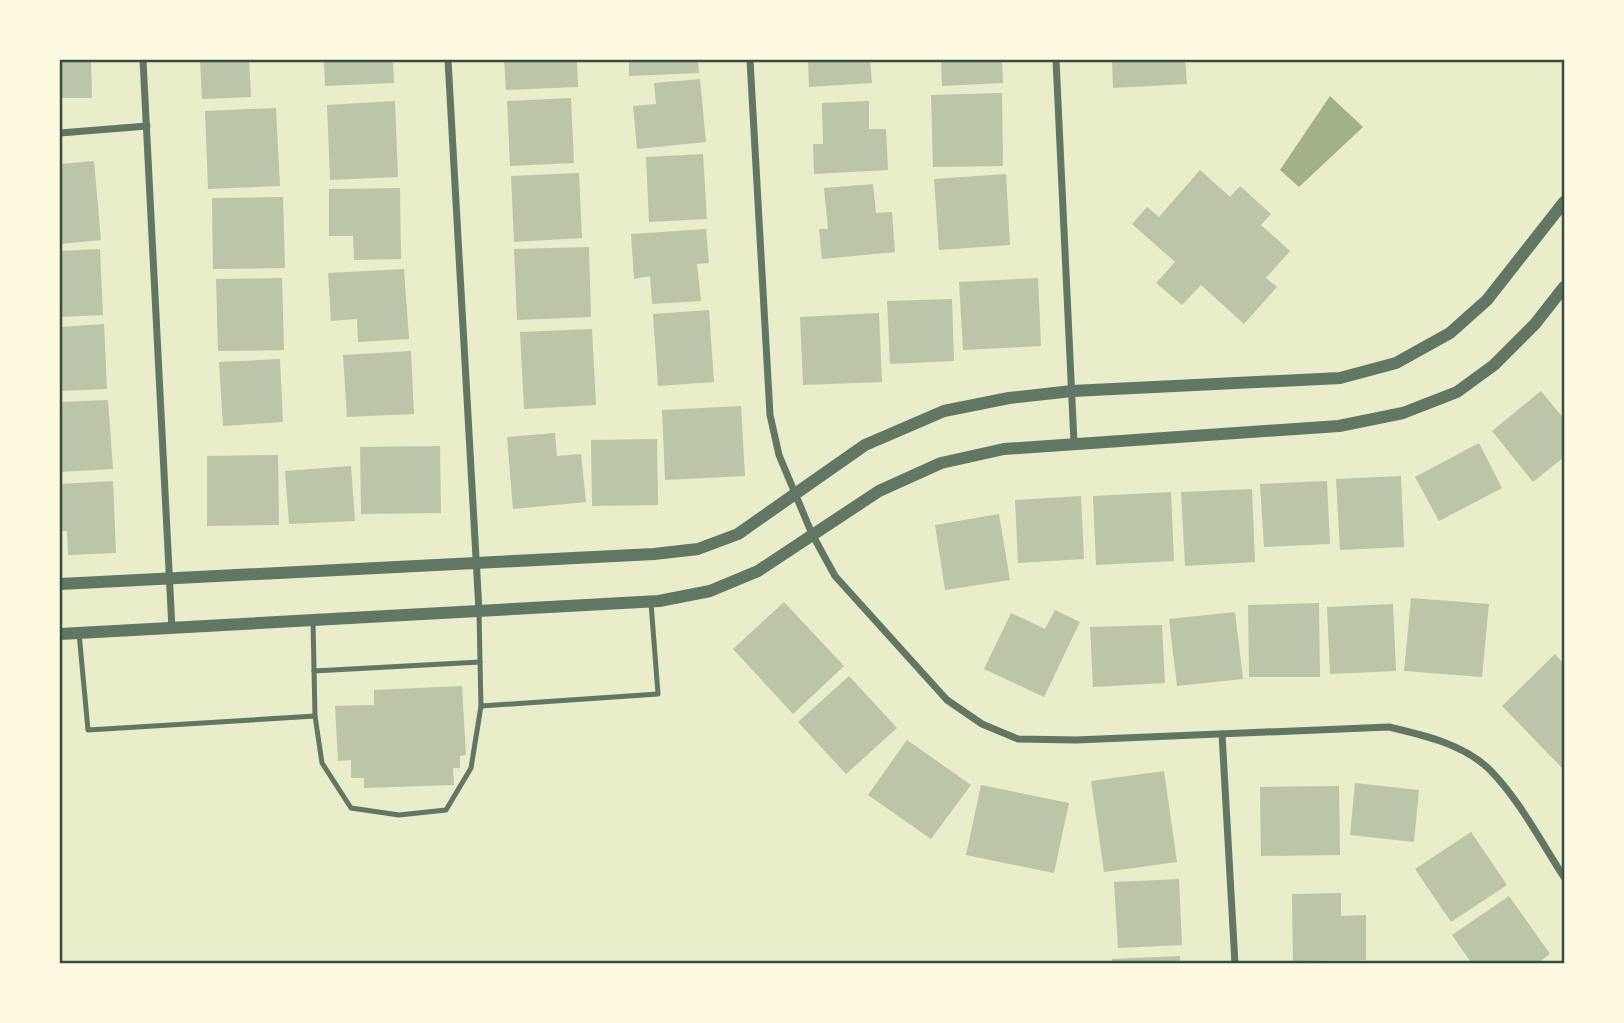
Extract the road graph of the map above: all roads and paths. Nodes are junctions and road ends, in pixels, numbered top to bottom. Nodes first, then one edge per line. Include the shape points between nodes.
1 (143, 60) edge
2 (448, 60) edge
3 (750, 60) edge
4 (1056, 60) edge
5 (147, 126) junction
6 (60, 133) edge
7 (1564, 202) edge
8 (1564, 287) edge
9 (1072, 391) junction
10 (1074, 443) junction
11 (794, 494) junction
12 (812, 534) junction
13 (476, 562) junction
14 (170, 579) junction
15 (60, 584) edge
16 (650, 602) junction
17 (479, 611) junction
18 (313, 621) junction
19 (172, 629) junction
20 (79, 633) junction
21 (60, 634) edge
22 (480, 662) junction
23 (314, 671) junction
24 (481, 706) junction
25 (315, 716) junction
26 (1222, 734) junction
27 (1564, 877) edge
28 (1235, 964) edge

1 - 5 street
2 - 13 street
3 - 11 street via 770,415
4 - 9 street
5 - 6 street
5 - 14 street
7 - 9 street via 1488,300 1450,333 1396,363 1340,378
8 - 10 street via 1494,366 1457,391 1403,413 1339,426
9 - 10 street
9 - 11 street via 944,411 866,445
10 - 12 street via 1004,449 941,463 879,491
11 - 12 street
11 - 13 street via 738,534 698,549
12 - 16 street via 758,571 710,592
12 - 26 street via 835,576 947,700 982,724 1018,738
13 - 14 street
13 - 17 street
14 - 15 street
14 - 19 street
16 - 17 street
16 - 24 lane via 658,694
17 - 18 street
17 - 22 lane
18 - 19 street
18 - 23 lane
19 - 20 street
20 - 21 street
20 - 25 lane via 88,730
22 - 23 lane
22 - 24 lane
23 - 25 lane
24 - 25 lane via 471,768 446,810 399,815 351,808 322,764
26 - 27 street via 1389,727 1463,751 1489,769
26 - 28 street

